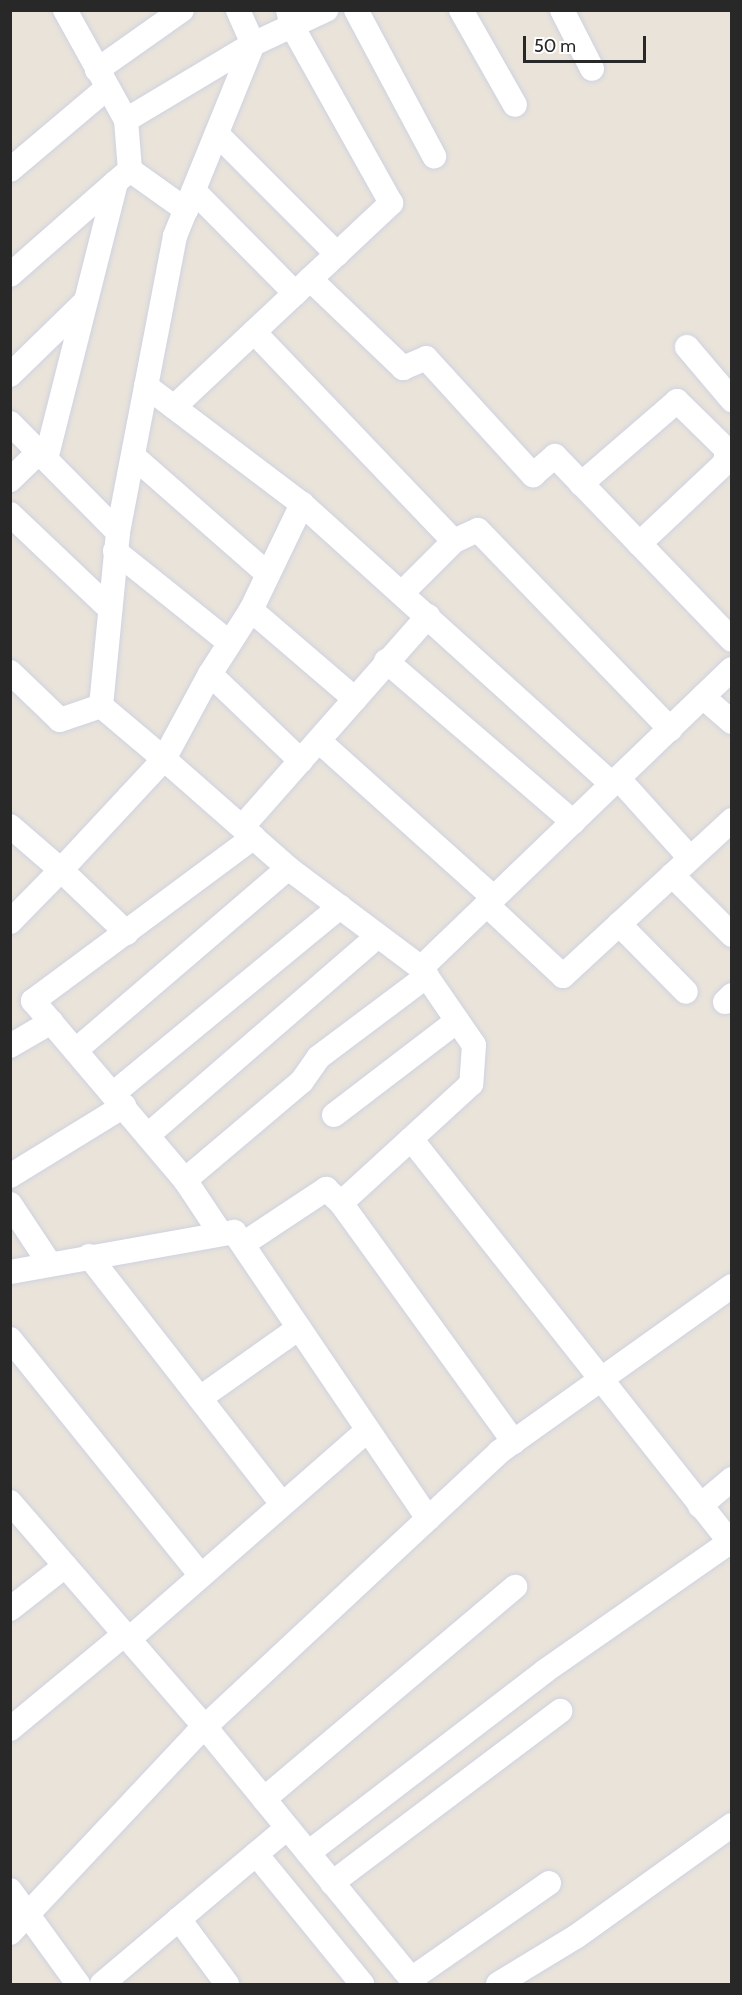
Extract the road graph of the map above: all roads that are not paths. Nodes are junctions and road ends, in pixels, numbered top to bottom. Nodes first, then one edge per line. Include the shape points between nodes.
1 (65, 10) edge
2 (182, 10) edge
3 (238, 10) edge
4 (327, 10) edge
5 (356, 10) edge
6 (461, 10) edge
7 (562, 10) edge
8 (290, 18) edge
9 (253, 44) junction
10 (592, 69) dead end
11 (102, 79) junction
12 (515, 105) dead end
13 (126, 120) junction
14 (217, 134) junction
15 (434, 156) dead end
16 (10, 170) edge
17 (123, 176) junction
18 (190, 200) junction
19 (337, 254) junction
20 (10, 275) edge
21 (303, 286) junction
22 (84, 303) junction
23 (254, 332) junction
24 (687, 347) dead end
25 (10, 375) edge
26 (146, 386) junction
27 (732, 400) edge
28 (174, 407) junction
29 (10, 423) edge
30 (42, 455) junction
31 (133, 456) junction
32 (10, 480) edge
33 (581, 483) junction
34 (302, 504) junction
35 (10, 514) edge
36 (117, 541) junction
37 (454, 541) junction
38 (639, 544) junction
39 (268, 574) junction
40 (402, 593) junction
41 (110, 609) junction
42 (251, 610) junction
43 (428, 616) junction
44 (732, 640) edge
45 (230, 643) junction
46 (386, 661) junction
47 (732, 669) edge
48 (10, 672) edge
49 (210, 674) junction
50 (703, 697) junction
51 (355, 699) junction
52 (101, 706) junction
53 (732, 722) edge
54 (670, 729) junction
55 (319, 741) junction
56 (164, 759) junction
57 (301, 761) junction
58 (615, 781) junction
59 (732, 820) edge
60 (573, 822) junction
61 (10, 826) edge
62 (248, 831) junction
63 (690, 858) junction
64 (288, 868) junction
65 (61, 870) junction
66 (672, 875) junction
67 (491, 901) junction
68 (340, 907) junction
69 (10, 922) edge
70 (619, 924) junction
71 (127, 933) junction
72 (732, 935) edge
73 (378, 936) junction
74 (424, 972) junction
75 (686, 992) dead end
76 (457, 1021) junction
77 (51, 1022) junction
78 (10, 1046) edge
79 (76, 1050) junction
80 (119, 1099) junction
81 (334, 1115) dead end
82 (148, 1135) junction
83 (411, 1139) junction
84 (10, 1176) edge
85 (185, 1180) junction
86 (341, 1203) junction
87 (10, 1204) edge
88 (220, 1234) junction
89 (243, 1244) junction
90 (89, 1256) junction
91 (49, 1263) junction
92 (10, 1272) edge
93 (732, 1286) edge
94 (299, 1328) junction
95 (10, 1339) edge
96 (599, 1381) junction
97 (200, 1398) junction
98 (368, 1430) junction
99 (514, 1442) junction
100 (732, 1479) edge
101 (10, 1502) edge
102 (282, 1504) junction
103 (700, 1506) junction
104 (428, 1519) junction
105 (731, 1543) edge
106 (65, 1566) junction
107 (201, 1576) junction
108 (515, 1587) dead end
109 (10, 1609) edge
110 (127, 1636) junction
111 (560, 1711) dead end
112 (205, 1727) junction
113 (10, 1729) edge
114 (264, 1799) junction
115 (732, 1825) edge
116 (287, 1828) junction
117 (308, 1853) junction
118 (256, 1854) junction
119 (549, 1882) dead end
120 (332, 1883) junction
121 (10, 1890) edge
122 (30, 1913) junction
123 (178, 1919) junction
124 (10, 1933) edge
125 (413, 1982) edge
126 (78, 1984) edge
127 (102, 1984) edge
128 (227, 1984) edge
129 (362, 1984) edge
130 (498, 1984) edge

1 - 11 street
2 - 11 street
3 - 9 street
4 - 8 street
5 - 15 street
6 - 12 street
7 - 10 street
8 - 9 street
8 - 19 street via 391,203
9 - 13 street
9 - 14 street
11 - 13 street
11 - 16 street
13 - 17 street
14 - 18 street
14 - 19 street
17 - 18 street
17 - 20 street
17 - 22 street
18 - 21 street
18 - 26 street via 176,236
19 - 21 street
21 - 23 street
21 - 33 street via 403,368 426,358 533,475 555,456
22 - 25 street
22 - 30 street
23 - 28 street
23 - 37 street
24 - 27 street
26 - 28 street
26 - 31 street
28 - 34 street
29 - 30 street
30 - 32 street
30 - 36 street
31 - 36 street
31 - 39 street
33 - 38 street
33 - 38 street via 677,401 727,450 725,463
34 - 39 street
34 - 40 street
35 - 41 street
36 - 41 street
36 - 45 street
37 - 40 street
37 - 54 street via 478,530
38 - 44 street
39 - 42 street
40 - 43 street
41 - 52 street
42 - 45 street
42 - 51 street
43 - 46 street
43 - 58 street
45 - 49 street
46 - 51 street
46 - 60 street
47 - 50 street
48 - 52 street via 60,720
49 - 56 street
49 - 57 street
50 - 53 street
50 - 54 street
51 - 55 street
52 - 56 street
54 - 58 street
55 - 57 street
55 - 67 street
56 - 62 street
56 - 65 street
57 - 62 street
58 - 60 street
58 - 63 street
59 - 63 street
60 - 67 street
61 - 65 street
62 - 64 street
62 - 71 street
63 - 66 street
64 - 68 street
64 - 79 street
65 - 69 street
65 - 71 street
66 - 70 street
66 - 72 street
67 - 70 street via 563,976
67 - 74 street
68 - 73 street
68 - 80 street
70 - 75 street
71 - 77 street via 33,1001
73 - 74 street
73 - 82 street
74 - 76 street
74 - 85 street via 319,1057 302,1081
76 - 81 street
76 - 83 street via 474,1044 471,1084
77 - 78 street
77 - 79 street
79 - 80 street
80 - 82 street
80 - 84 street
82 - 85 street
83 - 86 street
83 - 96 street
85 - 88 street
86 - 89 street via 326,1189
86 - 99 street
87 - 91 street
88 - 89 street via 234,1232
88 - 90 street
89 - 94 street
90 - 91 street
90 - 97 street
91 - 92 street
93 - 96 street
94 - 97 street
94 - 98 street
95 - 107 street
96 - 99 street
96 - 103 street
97 - 102 street
98 - 102 street
98 - 104 street
99 - 104 street
100 - 103 street
101 - 106 street
102 - 107 street
103 - 105 street
104 - 112 street
105 - 117 street via 545,1671
106 - 109 street
106 - 110 street
107 - 110 street
108 - 114 street
110 - 112 street
110 - 113 street
111 - 120 street
112 - 114 street
112 - 122 street
114 - 116 street
115 - 130 street via 577,1936
116 - 117 street
116 - 118 street
117 - 120 street
118 - 123 street
118 - 129 street
119 - 125 street
120 - 125 street
121 - 122 street
122 - 124 street
122 - 126 street
123 - 127 street
123 - 128 street

